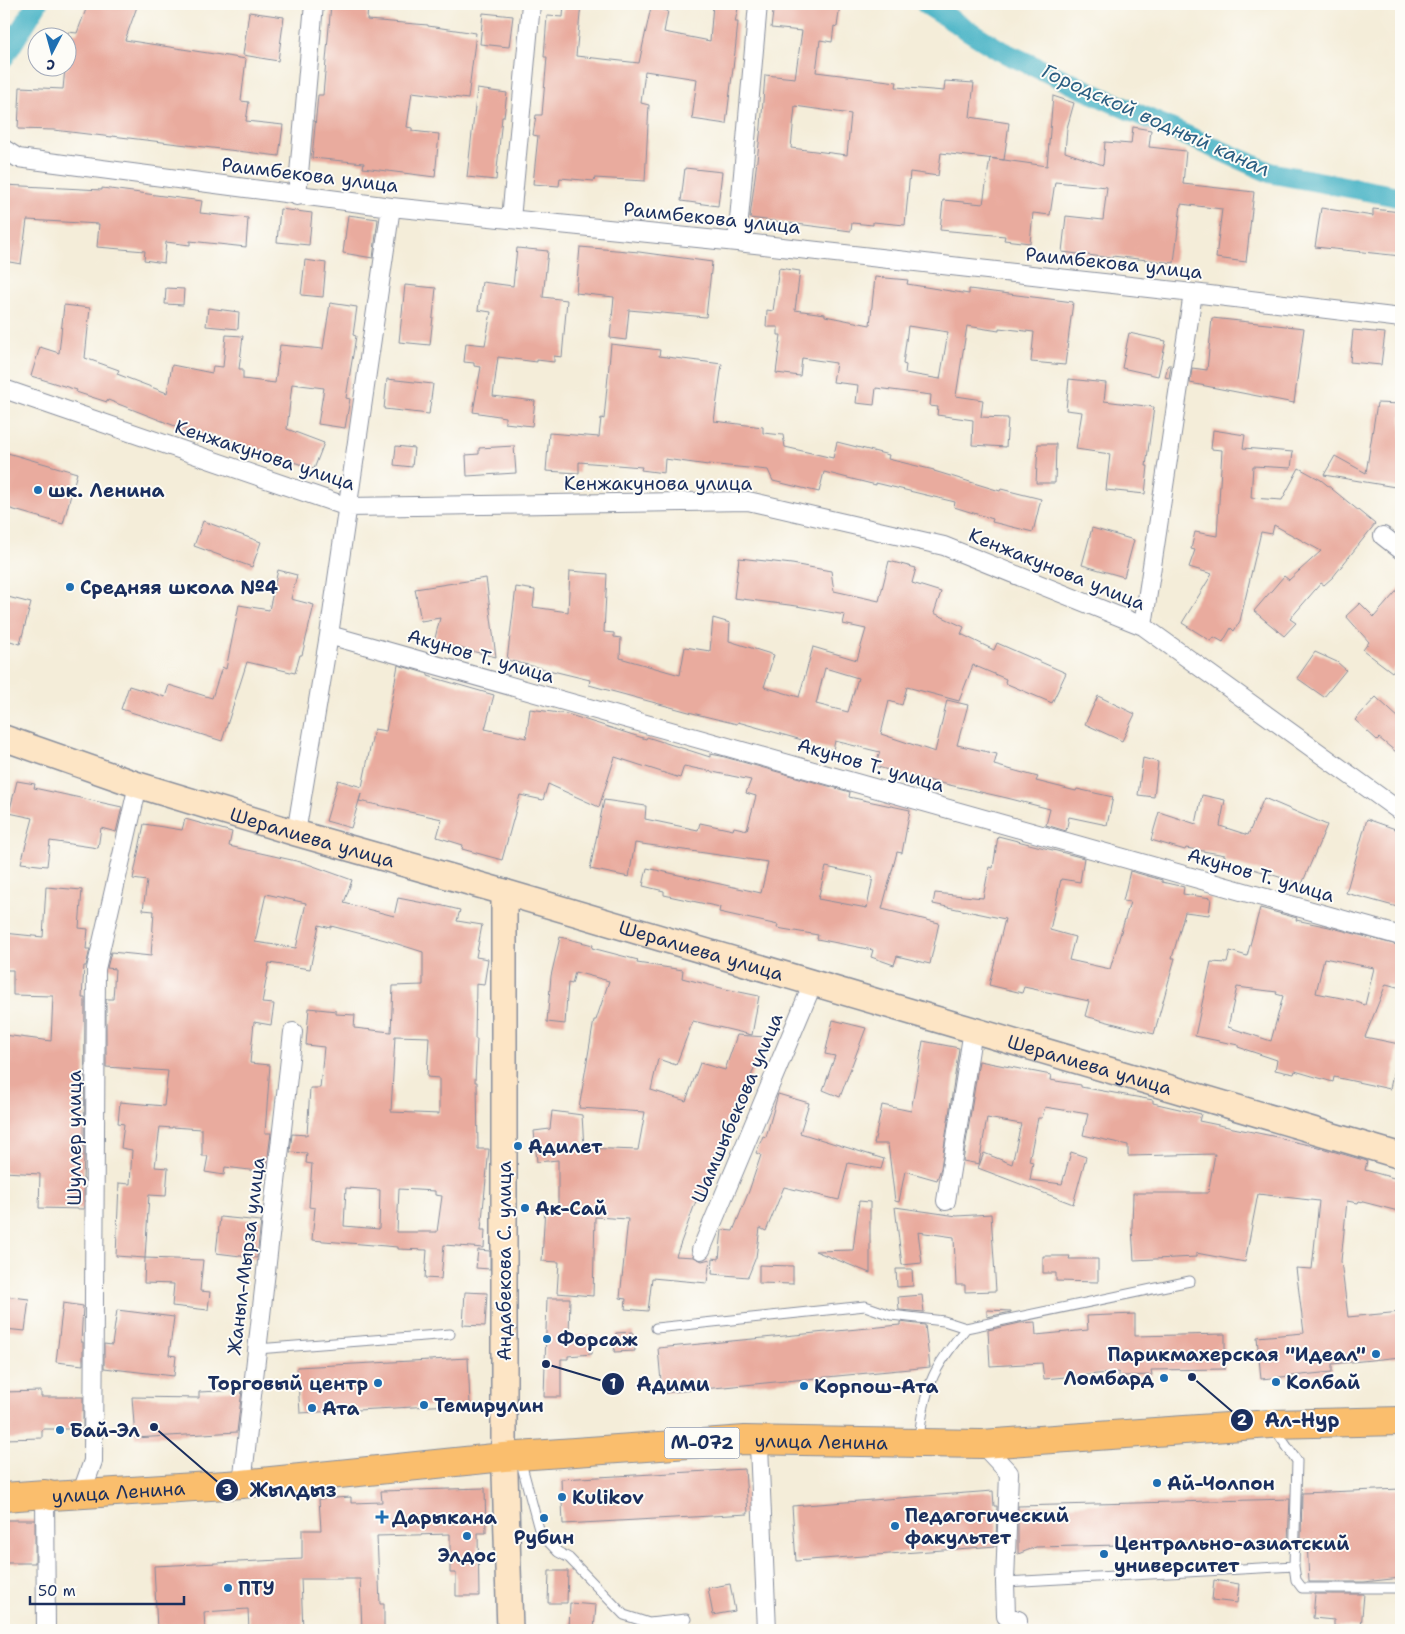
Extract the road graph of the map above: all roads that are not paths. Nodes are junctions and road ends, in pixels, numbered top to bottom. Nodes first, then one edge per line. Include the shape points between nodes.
1 (314, 4) edge
2 (530, 4) edge
3 (758, 4) edge
4 (11, 154) edge
5 (297, 196) junction
6 (391, 207) junction
7 (511, 219) junction
8 (737, 242) junction
9 (1193, 293) junction
10 (1401, 318) edge
11 (4, 389) edge
12 (348, 507) junction
13 (1383, 536) dead end
14 (1401, 550) edge
15 (1143, 626) junction
16 (329, 635) junction
17 (4, 738) edge
18 (138, 784) junction
19 (1401, 812) edge
20 (296, 833) junction
21 (504, 892) junction
22 (1401, 936) edge
23 (813, 983) junction
24 (973, 1030) junction
25 (293, 1032) dead end
26 (1401, 1156) edge
27 (946, 1201) dead end
28 (701, 1250) dead end
29 (1190, 1281) dead end
30 (656, 1328) dead end
31 (966, 1328) junction
32 (450, 1334) dead end
33 (257, 1349) junction
34 (1401, 1421) edge
35 (1271, 1424) junction
36 (746, 1440) junction
37 (918, 1443) junction
38 (982, 1444) junction
39 (513, 1456) junction
40 (242, 1484) junction
41 (45, 1494) junction
42 (81, 1494) junction
43 (4, 1497) edge
44 (1294, 1566) junction
45 (1005, 1582) junction
46 (1401, 1588) edge
47 (686, 1619) dead end
48 (46, 1630) edge
49 (510, 1630) edge
50 (767, 1630) edge
51 (1018, 1630) edge

1 - 5 street
2 - 7 street
3 - 8 street
4 - 5 street, Раимбекова улица
5 - 6 street, Раимбекова улица
6 - 7 street, Раимбекова улица
6 - 12 street
7 - 8 street, Раимбекова улица
8 - 9 street, Раимбекова улица
9 - 10 street, Раимбекова улица
9 - 15 street
11 - 12 street, Кенжакунова улица
12 - 15 street, Кенжакунова улица via 748,501 944,546
12 - 16 street
13 - 14 street
15 - 19 street, Кенжакунова улица
16 - 20 street
16 - 22 street, Акунов Т. улица
17 - 18 street, Шералиева улица
18 - 20 street, Шералиева улица
18 - 42 street, Шуллер улица via 96,969 93,1461
20 - 21 street, Шералиева улица
21 - 23 street, Шералиева улица
21 - 39 street, Андабекова С. улица
23 - 24 street, Шералиева улица
23 - 28 street, Шамшыбекова улица
24 - 26 street, Шералиева улица
24 - 27 street
25 - 33 street, Жаныл-Мырза улица
29 - 31 lane
30 - 31 lane via 865,1306 891,1315 944,1321
31 - 37 lane via 931,1381
32 - 33 lane
33 - 40 street, Жаныл-Мырза улица
34 - 35 main road, улица Ленина / М-072
35 - 38 main road, улица Ленина / М-072
35 - 44 lane via 1297,1462
36 - 37 main road, улица Ленина / М-072
36 - 39 main road, улица Ленина / М-072
36 - 50 street via 759,1446
37 - 38 main road, улица Ленина / М-072
38 - 45 street via 1009,1473
39 - 40 main road, улица Ленина / М-072
39 - 47 lane via 523,1470 540,1533 624,1615 649,1623
39 - 49 street, Андабекова С. улица
40 - 42 main road, улица Ленина / М-072
41 - 42 main road, улица Ленина / М-072
41 - 43 main road, улица Ленина / М-072
41 - 48 street
44 - 45 lane
44 - 46 lane via 1296,1580 1302,1588
45 - 51 street via 1006,1616 1018,1620

